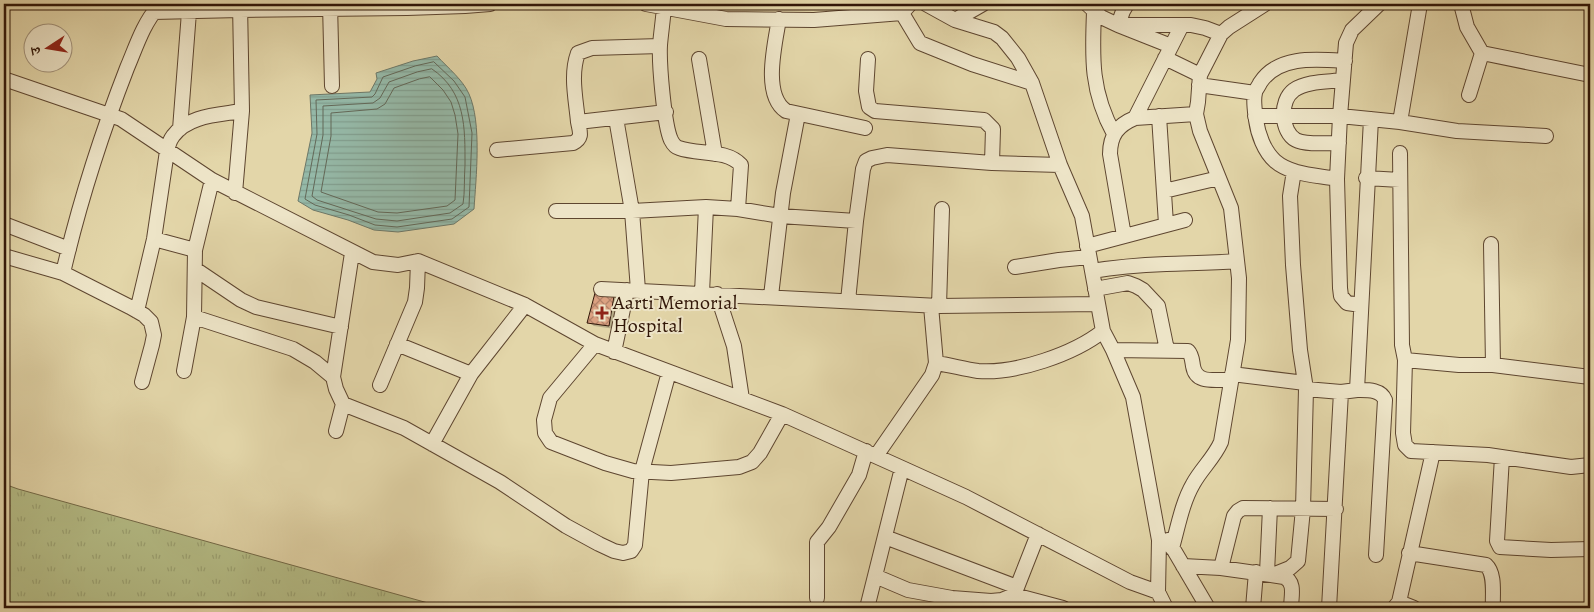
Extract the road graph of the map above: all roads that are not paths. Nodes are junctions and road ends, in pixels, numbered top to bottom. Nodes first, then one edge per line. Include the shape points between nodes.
1 (490, 4) edge
2 (646, 4) edge
3 (926, 4) edge
4 (982, 4) edge
5 (1265, 4) edge
6 (1379, 4) edge
7 (1420, 4) edge
8 (1461, 4) edge
9 (1124, 6) edge
10 (240, 7) edge
11 (330, 7) edge
12 (664, 7) junction
13 (157, 8) edge
14 (906, 8) edge
15 (1091, 8) edge
16 (189, 12) junction
17 (779, 19) junction
18 (955, 20) junction
19 (1118, 25) junction
20 (1182, 25) junction
21 (1221, 34) junction
22 (660, 46) junction
23 (1168, 52) junction
24 (1482, 53) junction
25 (699, 58) dead end
26 (868, 59) dead end
27 (1345, 61) junction
28 (1590, 75) edge
29 (4, 79) edge
30 (1200, 80) junction
31 (1343, 80) junction
32 (1032, 82) junction
33 (332, 86) dead end
34 (1254, 92) junction
35 (1469, 95) dead end
36 (242, 111) junction
37 (666, 112) junction
38 (109, 114) junction
39 (798, 114) junction
40 (1196, 114) junction
41 (1159, 116) junction
42 (1255, 116) junction
43 (1283, 116) junction
44 (1340, 116) junction
45 (616, 118) junction
46 (1135, 118) junction
47 (1371, 119) junction
48 (578, 122) junction
49 (1400, 122) junction
50 (180, 128) junction
51 (865, 128) dead end
52 (1114, 134) junction
53 (1546, 136) dead end
54 (1338, 143) junction
55 (497, 150) dead end
56 (167, 151) junction
57 (1400, 153) dead end
58 (715, 154) junction
59 (992, 163) junction
60 (1060, 165) junction
61 (1294, 171) junction
62 (1219, 178) junction
63 (1337, 178) junction
64 (1366, 178) junction
65 (212, 180) junction
66 (1400, 180) junction
67 (1164, 191) junction
68 (235, 193) junction
69 (706, 207) junction
70 (738, 209) junction
71 (942, 209) dead end
72 (556, 211) dead end
73 (632, 211) junction
74 (780, 216) junction
75 (1185, 220) dead end
76 (856, 221) junction
77 (4, 224) edge
78 (1166, 224) junction
79 (1124, 236) junction
80 (154, 239) junction
81 (1491, 244) dead end
82 (69, 248) junction
83 (195, 250) junction
84 (352, 253) junction
85 (4, 256) edge
86 (1090, 258) junction
87 (418, 261) junction
88 (1237, 261) junction
89 (1015, 267) dead end
90 (196, 269) junction
91 (63, 273) junction
92 (601, 289) dead end
93 (1095, 289) junction
94 (632, 290) junction
95 (702, 293) junction
96 (717, 294) junction
97 (770, 296) junction
98 (848, 301) junction
99 (1098, 304) junction
100 (525, 305) junction
101 (1361, 305) junction
102 (935, 306) junction
103 (137, 311) junction
104 (194, 317) junction
105 (341, 327) junction
106 (1103, 331) junction
107 (396, 344) junction
108 (595, 344) junction
109 (1114, 350) junction
110 (1167, 350) junction
111 (614, 352) junction
112 (1406, 360) junction
113 (936, 363) junction
114 (1493, 365) junction
115 (184, 371) dead end
116 (668, 372) junction
117 (471, 374) junction
118 (333, 377) junction
119 (1231, 377) junction
120 (1590, 377) edge
121 (142, 382) dead end
122 (380, 385) dead end
123 (1305, 387) junction
124 (1357, 390) junction
125 (1341, 392) junction
126 (742, 399) junction
127 (343, 404) junction
128 (782, 414) junction
129 (336, 431) dead end
130 (432, 444) junction
131 (1433, 452) junction
132 (871, 454) junction
133 (1502, 457) junction
134 (1590, 465) edge
135 (902, 468) junction
136 (642, 472) junction
137 (1270, 508) junction
138 (1303, 509) junction
139 (1336, 509) junction
140 (1154, 513) junction
141 (1038, 534) junction
142 (885, 536) junction
143 (1172, 548) junction
144 (1590, 549) edge
145 (1409, 553) junction
146 (1376, 555) dead end
147 (1183, 566) junction
148 (1221, 568) junction
149 (1266, 573) junction
150 (875, 576) junction
151 (1016, 591) junction
152 (1158, 592) junction
153 (818, 598) dead end
154 (1396, 605) edge
155 (1045, 606) edge
156 (866, 608) edge
157 (1063, 608) edge
158 (1166, 608) edge
159 (1208, 608) edge
160 (1253, 608) edge
161 (1291, 608) edge
162 (1329, 608) edge
163 (1414, 608) edge
164 (1493, 608) edge

1 - 11 street
2 - 12 street
3 - 18 street
4 - 18 street
5 - 21 street
6 - 27 street via 1352,30 1346,43
7 - 49 street
8 - 24 street via 1467,27
9 - 19 street
10 - 11 street
10 - 16 street
10 - 36 street
11 - 33 street
12 - 17 street via 726,18
12 - 22 street
13 - 16 street
13 - 38 street via 142,33
14 - 17 street via 814,20
14 - 32 street via 920,43 972,64
15 - 19 street
15 - 52 street via 1096,84 1102,112
16 - 50 street
17 - 39 street via 772,66 774,95 780,107
18 - 32 street via 994,32 1002,38
19 - 20 street
19 - 23 street
20 - 21 street
20 - 23 street
21 - 30 street
22 - 37 street
22 - 48 street via 592,48 578,53 574,69
23 - 30 street
23 - 46 street
24 - 28 street
24 - 35 street
25 - 58 street
26 - 59 street via 866,91 870,107 984,120 994,129
27 - 31 street
27 - 34 street via 1307,60 1283,64 1268,73
29 - 38 street
30 - 34 street
30 - 40 street
31 - 43 street via 1308,84 1293,91 1286,100
31 - 44 street
32 - 60 street
34 - 42 street
36 - 50 street via 194,120
36 - 68 street
37 - 45 street
37 - 58 street via 668,132 675,147
38 - 56 street
38 - 82 street
39 - 51 street
39 - 74 street
40 - 41 street
40 - 62 street
41 - 46 street
41 - 67 street
42 - 43 street
42 - 61 street via 1258,132 1268,152 1274,160
43 - 44 street
43 - 54 street via 1296,140
44 - 47 street
44 - 54 street
45 - 48 street
45 - 73 street
46 - 52 street
47 - 49 street
47 - 64 street
48 - 55 street via 581,136 573,143
49 - 53 street via 1457,131
50 - 56 street via 172,137
52 - 79 street via 1110,154
54 - 63 street
56 - 65 street
56 - 80 street
57 - 66 street
58 - 70 street via 731,158 741,165
59 - 60 street
59 - 76 street via 887,156 872,158 866,161 863,170
60 - 86 street via 1082,216
61 - 63 street
61 - 123 street via 1290,196 1293,265
62 - 67 street
62 - 88 street via 1231,208
63 - 101 street via 1341,296 1351,305
64 - 66 street
64 - 101 street
65 - 68 street
65 - 83 street
66 - 112 street via 1402,345
67 - 78 street
68 - 84 street
69 - 70 street
69 - 73 street
69 - 95 street
70 - 74 street
71 - 102 street
72 - 73 street
73 - 94 street
74 - 76 street
74 - 97 street
75 - 78 street
76 - 98 street
77 - 82 street
78 - 79 street
79 - 86 street
80 - 83 street
80 - 103 street
81 - 114 street
82 - 91 street
83 - 90 street
84 - 87 street via 373,262 398,265
84 - 105 street
85 - 91 street
86 - 88 street via 1116,267
86 - 89 street
86 - 93 street
87 - 100 street
87 - 107 street via 414,302
88 - 119 street via 1238,340
90 - 104 street
90 - 105 street via 256,307
91 - 103 street
92 - 94 street
93 - 99 street
93 - 110 street via 1128,283 1143,290 1158,306
94 - 95 street
94 - 111 street
95 - 96 street
96 - 97 street
96 - 126 street via 734,346
97 - 98 street
98 - 102 street
99 - 102 street
99 - 106 street
100 - 108 street
100 - 117 street
101 - 124 street
102 - 113 street
103 - 121 street via 151,322 154,335
104 - 115 street
104 - 118 street via 293,349
105 - 118 street
106 - 109 street
106 - 113 street via 1074,349 1029,365 984,371
107 - 117 street
107 - 122 street
108 - 111 street
108 - 136 street via 550,398 544,420 545,433 551,442
109 - 110 street
109 - 140 street via 1132,397
110 - 119 street via 1188,351 1197,377
111 - 116 street
112 - 114 street
112 - 131 street via 1405,445 1411,451
113 - 132 street via 927,384
114 - 120 street
116 - 126 street
116 - 136 street
117 - 130 street
118 - 127 street
119 - 123 street
119 - 143 street via 1221,442 1187,496
123 - 125 street
123 - 138 street
124 - 125 street
124 - 146 street via 1378,392 1385,400
125 - 139 street
126 - 128 street
127 - 129 street
127 - 130 street via 404,428
128 - 132 street
128 - 136 street via 752,462 721,469
130 - 136 street via 500,482 566,526 598,544 623,553 631,551 635,545
131 - 133 street
131 - 145 street
132 - 135 street
132 - 153 street via 817,542
133 - 134 street via 1571,467
133 - 144 street via 1497,541 1500,547
135 - 141 street
135 - 142 street
137 - 138 street
137 - 148 street via 1243,508 1234,516
137 - 149 street
138 - 139 street
138 - 149 street via 1298,561 1290,568
139 - 162 street
140 - 143 street
140 - 152 street via 1159,540
141 - 151 street
141 - 152 street via 1130,582
142 - 150 street
142 - 151 street
143 - 147 street
145 - 154 street
145 - 164 street via 1486,565 1492,574
147 - 148 street
147 - 159 street
148 - 149 street
149 - 160 street
149 - 161 street via 1289,579 1292,584
150 - 151 street via 908,590 952,598 1002,600
150 - 156 street
151 - 155 street
152 - 158 street
154 - 163 street
155 - 157 street

